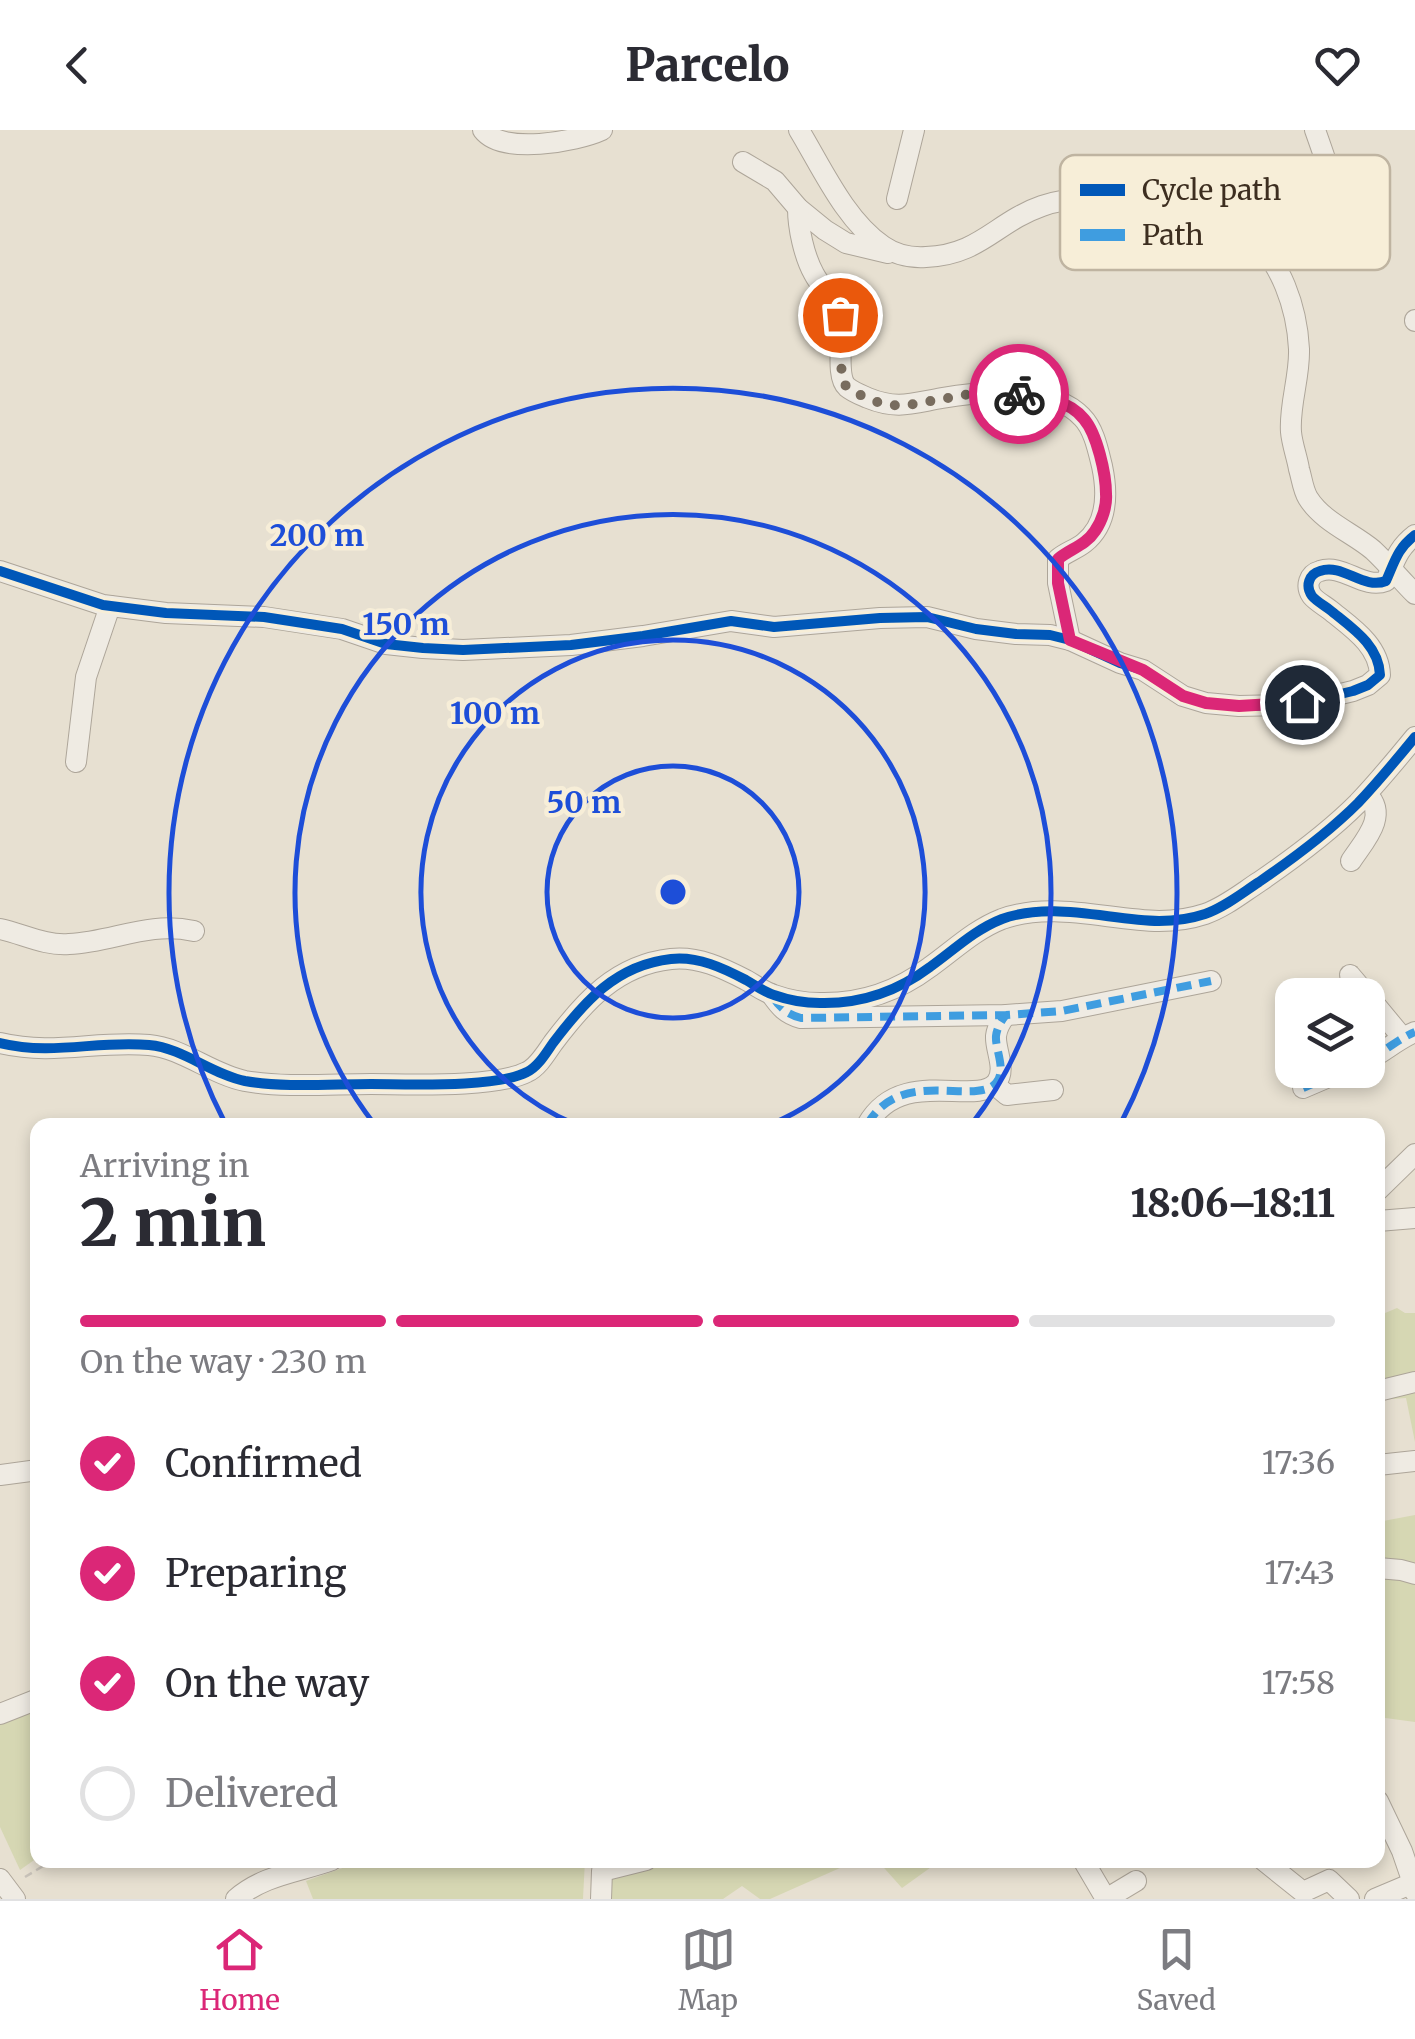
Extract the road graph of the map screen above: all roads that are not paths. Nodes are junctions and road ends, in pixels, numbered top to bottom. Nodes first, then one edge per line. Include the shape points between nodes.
1 (482, 130) edge
2 (602, 130) edge
3 (799, 130) edge
4 (914, 130) edge
5 (1314, 130) edge
6 (1323, 155) edge
7 (743, 162) dead end
8 (897, 199) dead end
9 (1060, 200) edge
10 (798, 208) junction
11 (900, 255) junction
12 (1278, 270) edge
13 (1415, 535) edge
14 (1392, 569) junction
15 (0, 572) edge
16 (1415, 594) edge
17 (110, 606) junction
18 (1070, 640) junction
19 (1415, 737) edge
20 (76, 762) dead end
21 (1367, 794) junction
22 (1351, 861) dead end
23 (0, 929) edge
24 (194, 931) dead end
25 (1350, 975) dead end
26 (1352, 978) edge
27 (1211, 981) dead end
28 (771, 994) junction
29 (1385, 1012) edge
30 (1006, 1014) junction
31 (1409, 1034) edge
32 (0, 1042) edge
33 (1385, 1051) edge
34 (994, 1085) junction
35 (1053, 1090) dead end
36 (872, 1118) edge
37 (1415, 1154) edge
38 (1385, 1183) edge
39 (1415, 1218) edge
40 (1385, 1220) edge
41 (1415, 1382) edge
42 (1385, 1389) edge
43 (1415, 1461) edge
44 (1385, 1465) edge
45 (30, 1471) edge
46 (0, 1474) edge
47 (1385, 1569) edge
48 (1415, 1574) edge
49 (30, 1703) edge
50 (0, 1714) edge
51 (1385, 1815) edge
52 (304, 1868) edge
53 (617, 1868) edge
54 (1088, 1868) edge
55 (1273, 1868) edge
56 (1136, 1880) dead end
57 (1414, 1888) edge
58 (236, 1899) edge
59 (601, 1899) edge
60 (1349, 1899) edge
61 (1375, 1899) edge

1 - 2 street via 506,142 548,144
3 - 11 street via 834,192 865,230
4 - 8 street
5 - 6 street
7 - 10 street
9 - 11 street via 1021,214 954,254
10 - 11 street via 846,243
10 - 18 street via 815,276 840,315 845,385 882,404 903,406 970,394 1029,394 1056,400 1086,420 1107,496 1094,534 1058,559
12 - 14 street via 1299,349 1291,432 1307,496
13 - 14 street
14 - 16 street
14 - 18 street via 1378,584 1337,571 1314,572 1312,596 1364,638 1380,665 1380,675 1368,685 1324,698 1280,705 1206,703
15 - 17 street
17 - 18 street via 264,617 342,629 386,644 463,650 571,645 731,622 774,627 912,617
17 - 20 street via 86,677
19 - 21 street
21 - 22 street via 1376,818
21 - 28 street via 1283,865 1207,913 1137,921 1029,912 984,927 929,968 874,997 818,1004
23 - 24 street via 68,944 162,927
25 - 26 street
27 - 30 street via 1062,1011
28 - 30 street via 801,1018
28 - 32 street via 688,958 652,963 593,994 530,1071 494,1081 247,1081 147,1044 34,1050
29 - 31 street
30 - 34 street via 996,1033 1000,1066
31 - 33 street
34 - 35 street via 1007,1094
34 - 36 street via 907,1093
37 - 38 street
39 - 40 street
41 - 42 street
43 - 44 street
45 - 46 street
47 - 48 street
49 - 50 street
51 - 57 street
52 - 58 street via 272,1877
53 - 59 street via 602,1872
54 - 56 street via 1106,1899
55 - 60 street via 1302,1892 1329,1880
57 - 61 street

